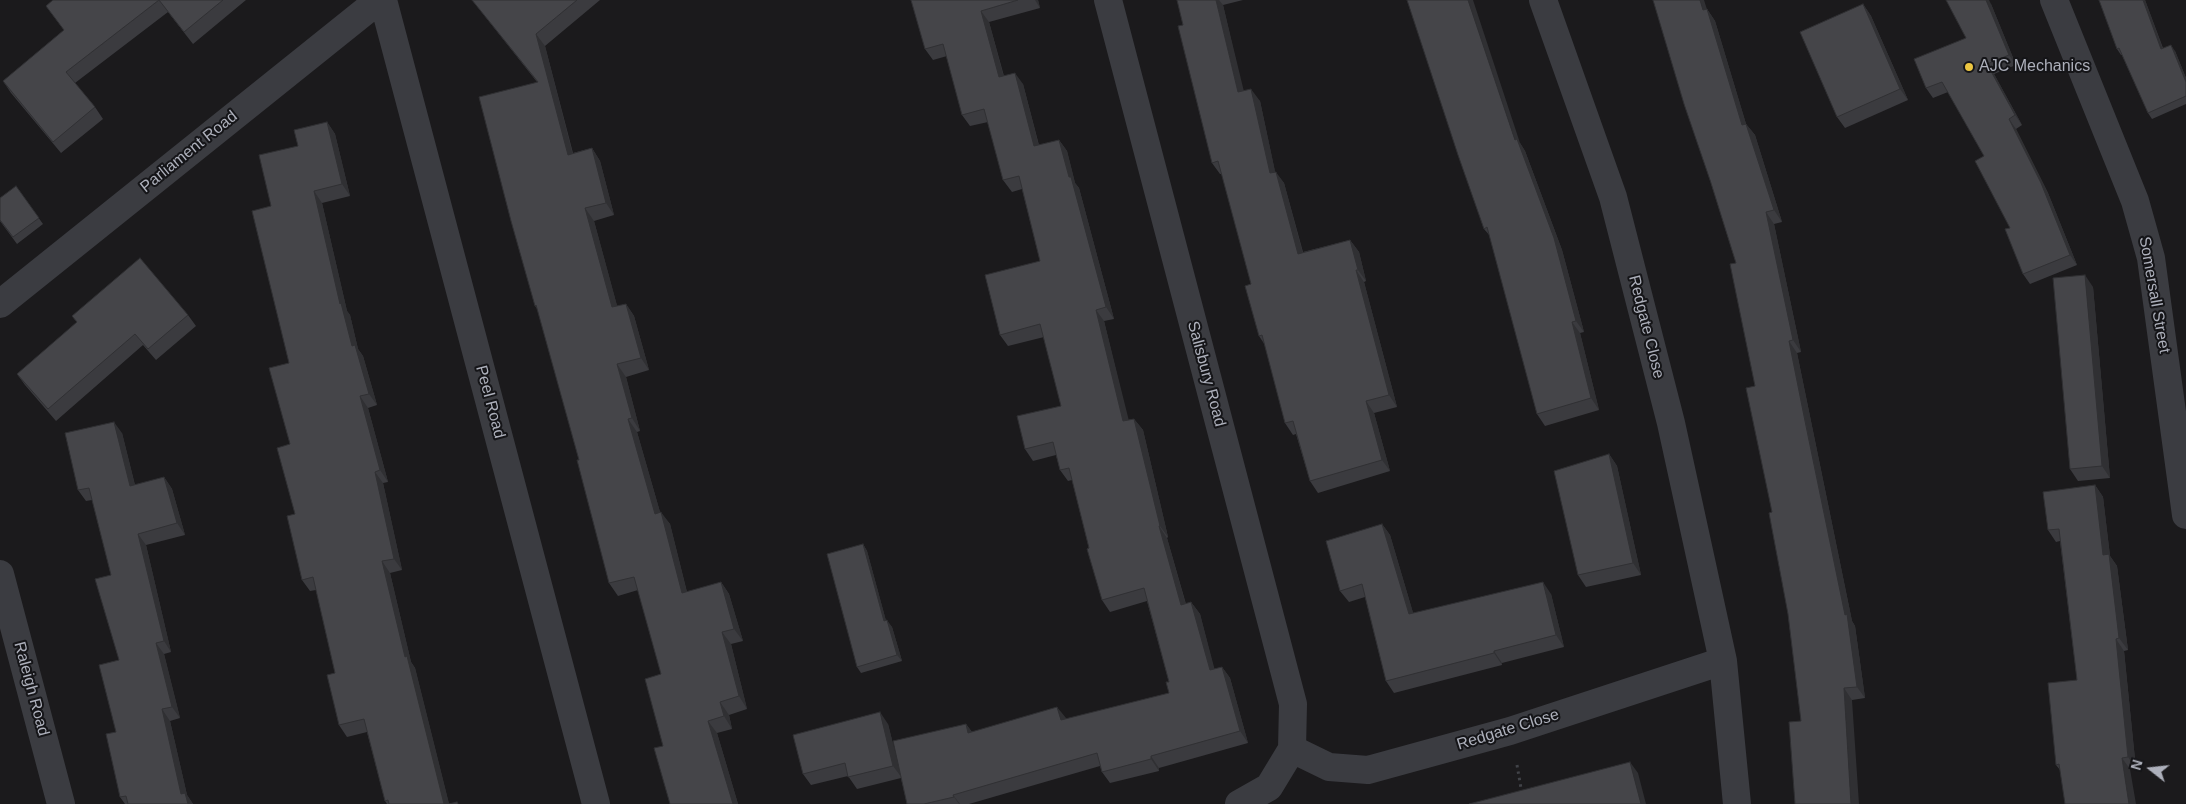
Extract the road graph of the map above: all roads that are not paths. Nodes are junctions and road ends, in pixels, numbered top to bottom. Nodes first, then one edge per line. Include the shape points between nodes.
1 (379, 0) edge
2 (383, 0) edge
3 (1108, 0) edge
4 (1542, 0) edge
5 (2054, 0) edge
6 (0, 304) edge
7 (2186, 515) edge
8 (0, 574) edge
9 (1723, 661) junction
10 (1292, 749) junction
11 (61, 804) edge
12 (596, 804) edge
13 (1239, 804) edge
14 (1737, 804) edge

1 - 6 street, Parliament Road
2 - 12 street, Peel Road
3 - 10 street, Salisbury Road via 1293,704
4 - 9 street, Redgate Close via 1613,197 1671,423
5 - 7 street, Somersall Street via 2135,202 2151,258
8 - 11 street, Raleigh Road
9 - 10 street, Redgate Close via 1510,731 1368,770 1330,767
9 - 14 street, Redgate Close
10 - 13 street via 1269,786

